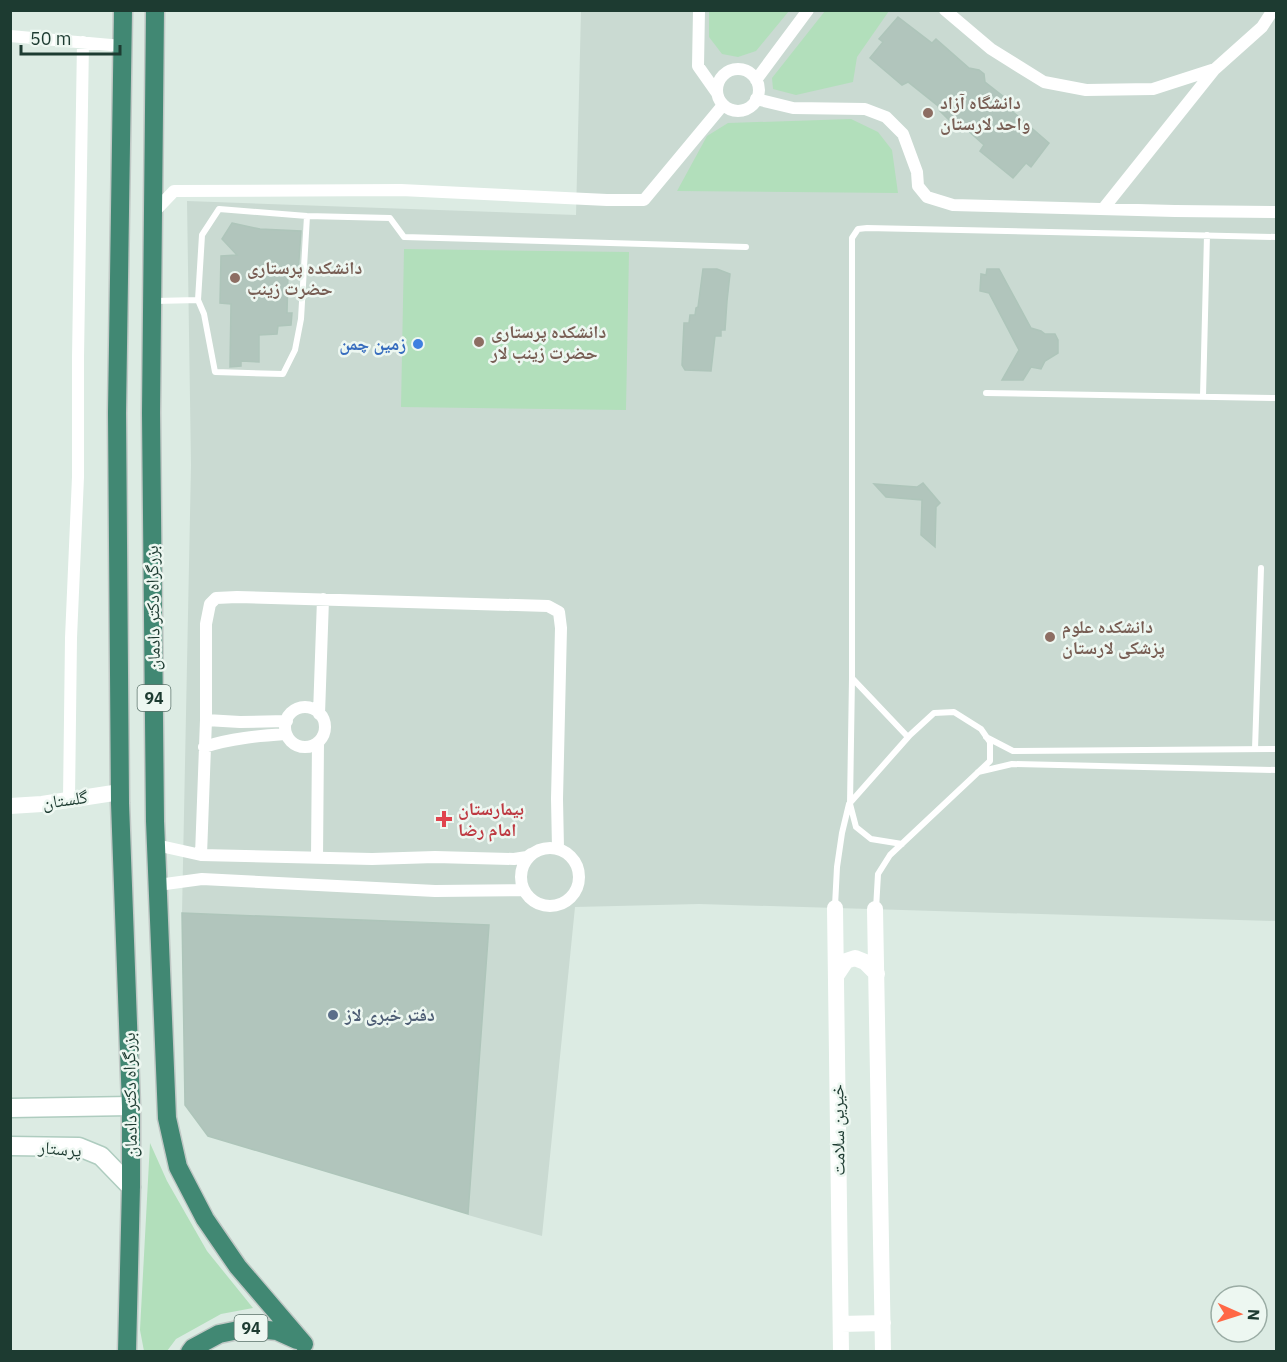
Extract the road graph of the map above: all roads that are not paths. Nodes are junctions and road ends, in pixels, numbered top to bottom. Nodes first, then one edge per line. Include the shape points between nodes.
1 (123, 10) edge
2 (155, 10) edge
3 (699, 10) edge
4 (808, 10) edge
5 (945, 10) edge
6 (1273, 10) edge
7 (10, 36) edge
8 (83, 42) junction
9 (122, 45) junction
10 (1215, 69) junction
11 (756, 80) junction
12 (717, 93) junction
13 (756, 99) junction
14 (723, 105) junction
15 (1103, 209) junction
16 (1276, 212) edge
17 (153, 213) junction
18 (307, 216) junction
19 (1207, 235) junction
20 (1276, 237) edge
21 (746, 247) dead end
22 (198, 300) junction
23 (152, 301) junction
24 (986, 393) dead end
25 (1203, 396) junction
26 (1276, 398) edge
27 (117, 413) junction
28 (151, 413) junction
29 (1261, 568) dead end
30 (323, 599) junction
31 (852, 678) junction
32 (319, 714) junction
33 (206, 720) junction
34 (286, 721) junction
35 (286, 734) junction
36 (908, 737) junction
37 (986, 737) junction
38 (318, 742) junction
39 (204, 747) junction
40 (1255, 749) junction
41 (1276, 749) edge
42 (1276, 770) edge
43 (978, 772) junction
44 (120, 792) junction
45 (69, 799) junction
46 (850, 804) junction
47 (10, 806) edge
48 (902, 844) junction
49 (156, 846) junction
50 (558, 849) junction
51 (531, 854) junction
52 (201, 855) junction
53 (317, 858) junction
54 (158, 885) junction
55 (524, 890) junction
56 (835, 908) joint
57 (876, 909) joint
58 (877, 974) junction
59 (836, 976) junction
60 (131, 1106) junction
61 (10, 1108) edge
62 (10, 1146) edge
63 (131, 1187) junction
64 (883, 1323) junction
65 (841, 1324) junction
66 (309, 1348) edge
67 (127, 1352) edge
68 (190, 1352) edge
69 (841, 1352) edge
70 (883, 1352) edge

1 - 9 highway, بزرگراه دکتر دادمان / 94
2 - 17 highway, بزرگراه دکتر دادمان / 94
3 - 12 street via 698,66
4 - 11 street
5 - 10 street via 991,48 1044,82 1086,90 1153,89
6 - 10 street via 1263,27
7 - 8 street
8 - 9 street
8 - 45 street via 78,477
9 - 27 highway, بزرگراه دکتر دادمان / 94
10 - 15 street
11 - 12 street via 745,71 731,70 720,79
11 - 13 street
12 - 14 street
13 - 14 street via 741,111
13 - 15 street via 793,108 865,109 886,117 903,134 918,186 927,197 953,205
14 - 17 street via 644,200 401,190 174,191
15 - 16 street
17 - 23 highway, بزرگراه دکتر دادمان / 94
18 - 21 lane via 390,218 404,237
18 - 22 lane via 219,209 202,235
18 - 22 lane via 301,319 295,350 283,374 215,372
19 - 20 lane
19 - 25 lane
19 - 31 lane via 858,229 852,238
22 - 23 lane
23 - 28 highway, بزرگراه دکتر دادمان / 94
24 - 25 lane
25 - 26 lane
27 - 28 highway
27 - 44 highway, بزرگراه دکتر دادمان / 94
28 - 49 highway, بزرگراه دکتر دادمان / 94
29 - 40 lane
30 - 32 street
30 - 33 street via 237,597 216,598 210,604
30 - 50 street via 548,606 559,612
31 - 36 lane
31 - 46 lane
32 - 34 street via 301,708
32 - 38 street via 325,725
33 - 34 street
33 - 39 street
34 - 35 street
35 - 38 street via 300,746
35 - 39 street
36 - 37 lane via 934,713 954,712 981,729
36 - 46 lane
37 - 40 lane via 1013,751
37 - 43 lane via 990,742 990,761
38 - 53 street
39 - 52 street
40 - 41 lane
42 - 43 lane via 1012,764
43 - 48 lane
44 - 45 street, گلستان
44 - 60 highway, بزرگراه دکتر دادمان / 94
45 - 47 street, گلستان
46 - 48 lane via 856,827 871,839
46 - 56 lane via 837,867
48 - 57 lane via 878,874
49 - 52 street
49 - 54 highway, بزرگراه دکتر دادمان / 94
50 - 51 street via 539,849
50 - 55 street via 567,852 578,867 578,886 573,894 566,901 548,906 538,904
51 - 53 street via 514,859
51 - 55 street via 521,871
52 - 53 street
54 - 55 street via 202,879 435,891
54 - 66 highway, بزرگراه دکتر دادمان / 94 via 167,1118 178,1167 205,1219 238,1267
56 - 59 street, خیرین سلامت
57 - 58 street
58 - 59 street via 855,957 846,961
58 - 64 street
59 - 65 street, خیرین سلامت
60 - 61 main road
60 - 63 highway, بزرگراه دکتر دادمان / 94
62 - 63 main road, پرستار via 79,1147 101,1156
63 - 67 highway, بزرگراه دکتر دادمان / 94
64 - 65 street
64 - 70 street
65 - 69 street, خیرین سلامت
66 - 68 highway, 94 via 277,1331 248,1328 219,1334

